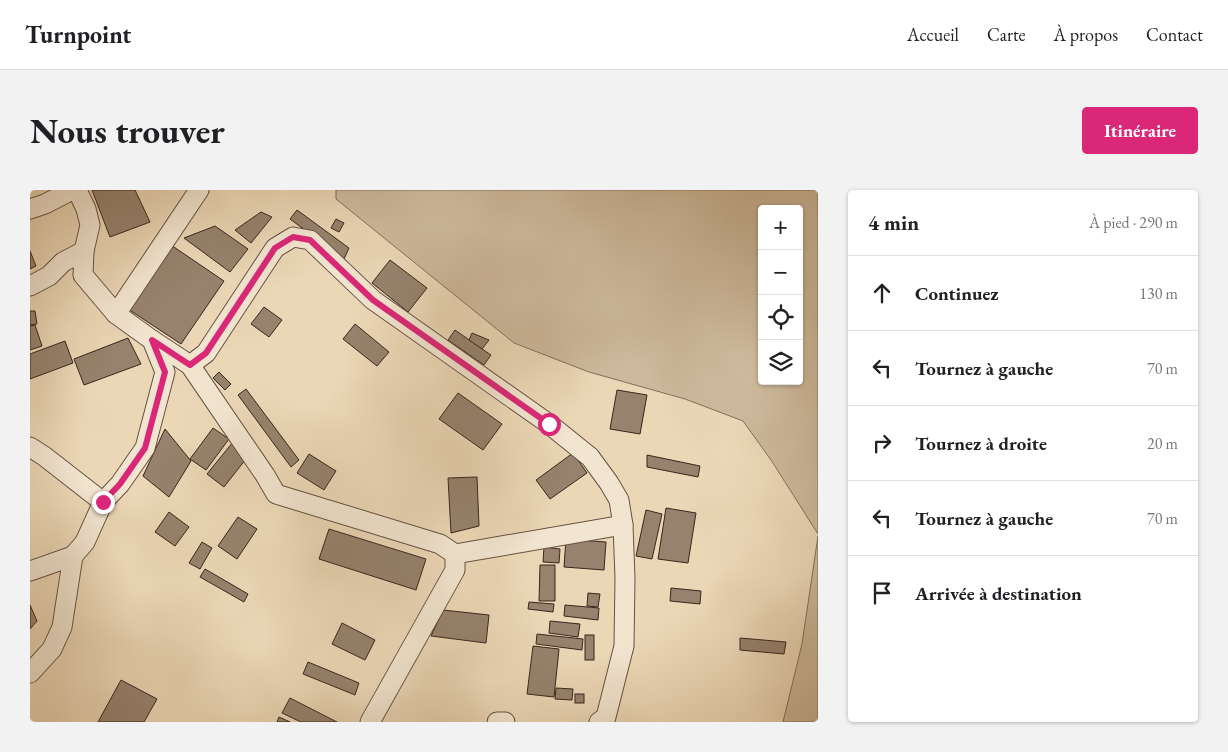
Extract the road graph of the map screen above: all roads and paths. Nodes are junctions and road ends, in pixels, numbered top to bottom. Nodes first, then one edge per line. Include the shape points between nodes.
1 (72, 190) edge
2 (77, 190) edge
3 (199, 190) edge
4 (30, 210) edge
5 (84, 251) junction
6 (30, 286) edge
7 (116, 314) junction
8 (152, 340) junction
9 (190, 365) junction
10 (30, 448) edge
11 (103, 502) junction
12 (622, 525) junction
13 (454, 554) junction
14 (73, 556) junction
15 (30, 571) edge
16 (30, 673) edge
17 (370, 722) edge
18 (497, 722) edge
19 (505, 722) edge
20 (599, 722) edge

1 - 4 street
2 - 5 street via 90,225
3 - 7 street
5 - 6 street
5 - 7 street via 83,275
7 - 8 street
8 - 9 street
8 - 11 street via 165,372 145,448
9 - 12 street via 206,353 275,248 293,237 310,240 373,300 549,424 590,457 619,500
9 - 13 street via 276,494 440,544
10 - 11 street
11 - 14 street via 85,542
12 - 13 street
12 - 20 street via 624,646 606,717
13 - 17 street via 455,570
14 - 15 street
14 - 16 street via 62,627 52,649
18 - 19 street

